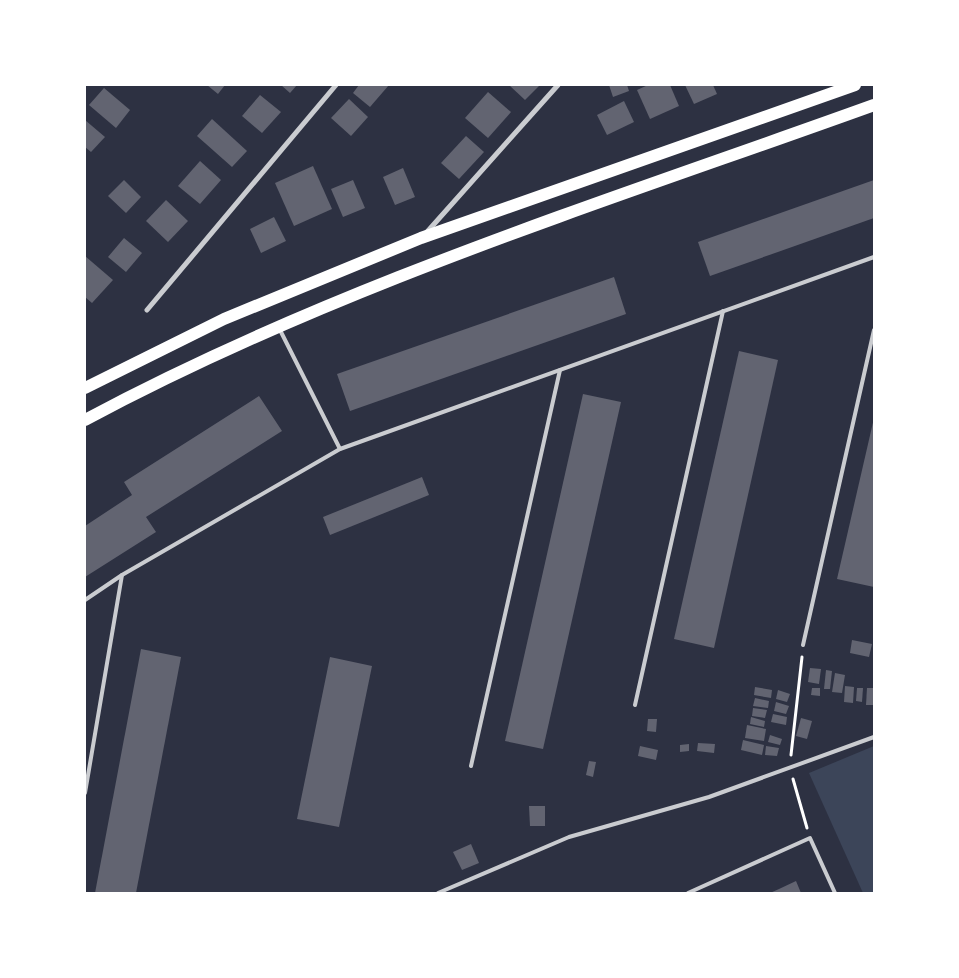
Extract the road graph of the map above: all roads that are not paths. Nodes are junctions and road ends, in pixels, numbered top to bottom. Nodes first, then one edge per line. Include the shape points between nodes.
1 (336, 85) edge
2 (558, 85) edge
3 (855, 85) edge
4 (874, 106) edge
5 (421, 238) junction
6 (874, 257) edge
7 (147, 310) dead end
8 (723, 311) junction
9 (279, 327) junction
10 (874, 330) edge
11 (560, 370) junction
12 (85, 388) edge
13 (85, 420) edge
14 (340, 449) junction
15 (122, 575) junction
16 (85, 600) edge
17 (803, 646) road end
18 (635, 705) dead end
19 (874, 737) edge
20 (471, 766) dead end
21 (85, 793) edge
22 (438, 893) edge
23 (688, 893) edge
24 (835, 893) edge

1 - 7 street
2 - 5 street
3 - 5 main road
4 - 9 main road via 431,264
5 - 12 main road via 224,319
6 - 8 lane
8 - 11 lane
8 - 18 lane
9 - 13 main road via 133,394
9 - 14 lane
10 - 17 lane
11 - 14 lane
11 - 20 lane
14 - 15 lane
15 - 16 lane
15 - 21 lane
19 - 22 lane via 709,797 569,837
23 - 24 lane via 810,838

